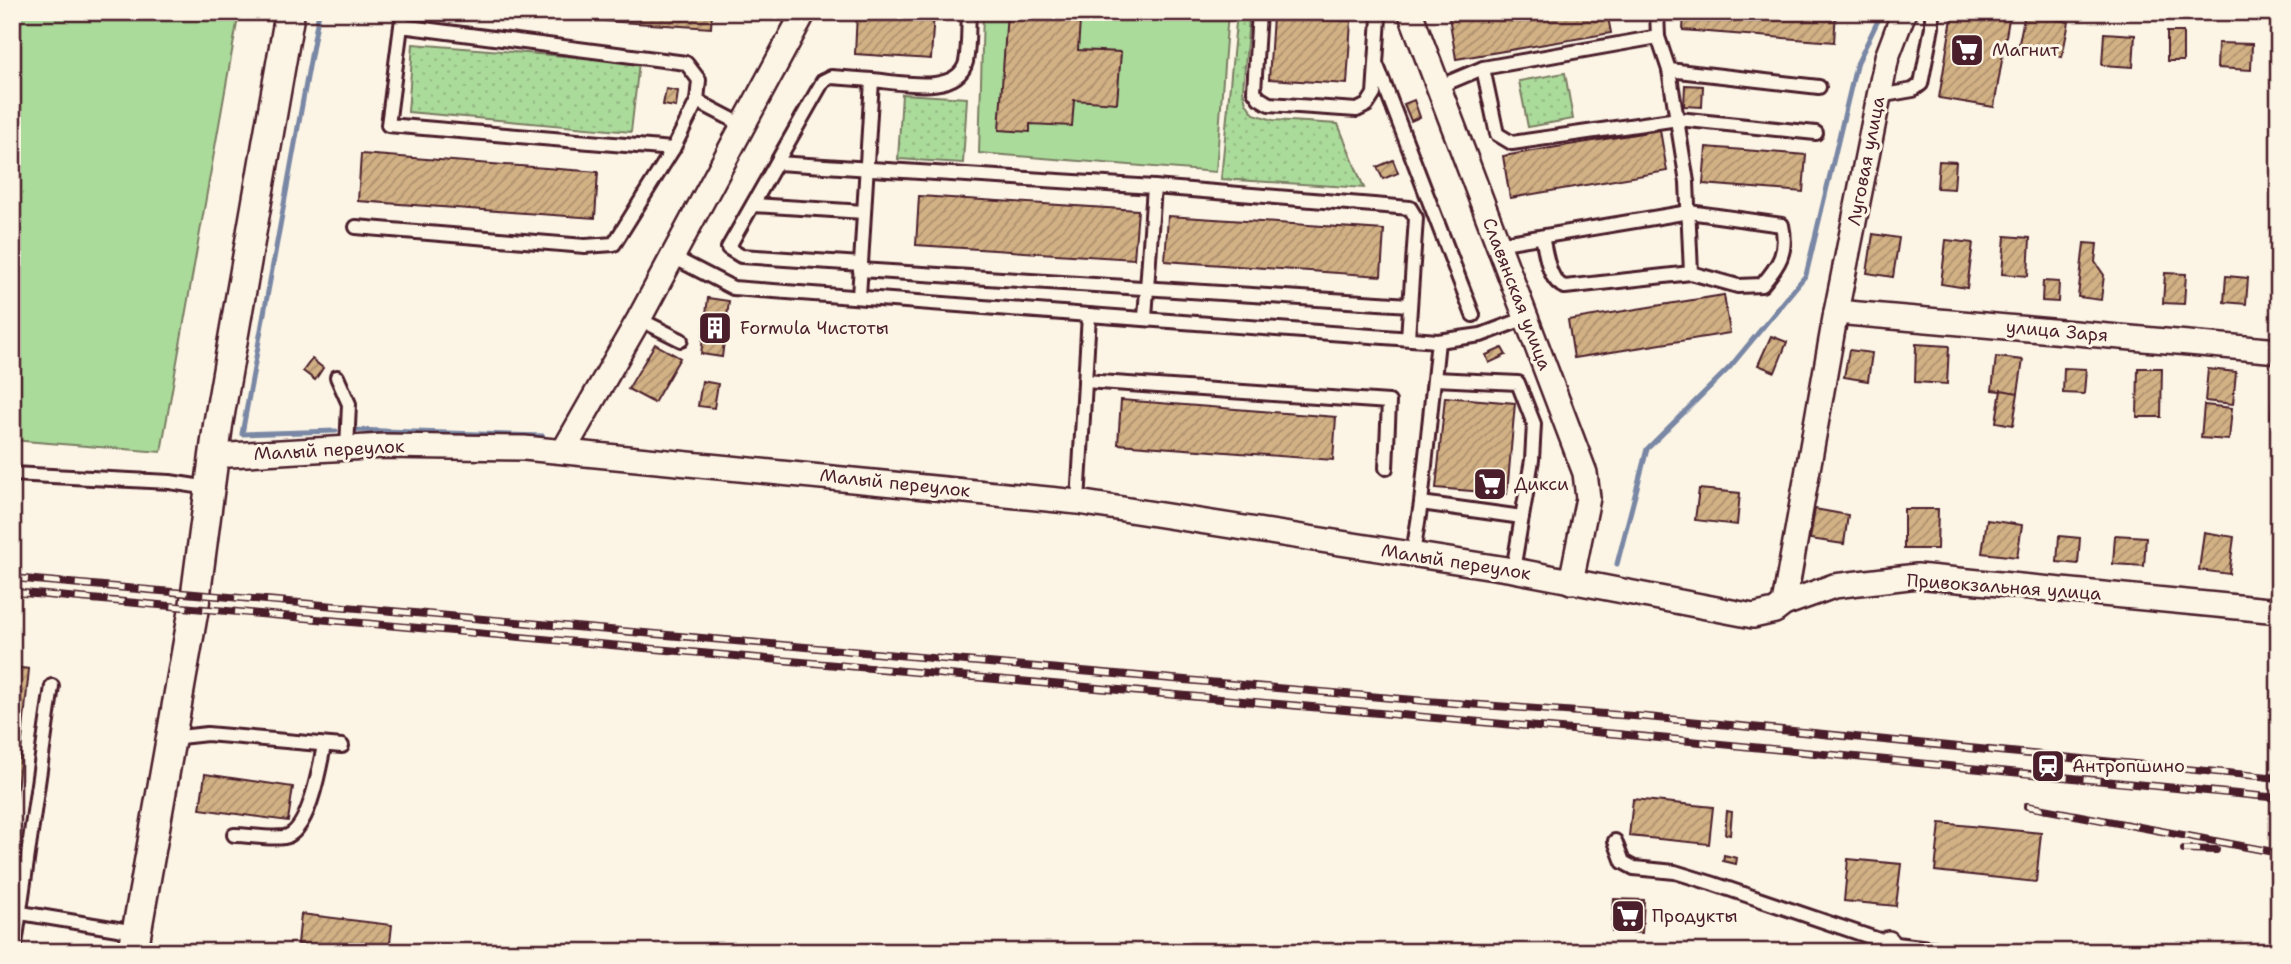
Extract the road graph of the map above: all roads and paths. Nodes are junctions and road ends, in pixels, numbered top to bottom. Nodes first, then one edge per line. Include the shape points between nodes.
1 (290, 12) edge
2 (403, 12) edge
3 (804, 12) edge
4 (969, 12) edge
5 (1259, 12) edge
6 (1375, 12) edge
7 (1410, 12) edge
8 (1657, 12) edge
9 (1904, 12) edge
10 (1932, 12) edge
11 (401, 26) junction
12 (1658, 37) junction
13 (1377, 64) junction
14 (1483, 68) junction
15 (1669, 70) junction
16 (873, 80) junction
17 (1440, 86) junction
18 (1819, 87) dead end
19 (1879, 96) junction
20 (697, 101) junction
21 (1678, 119) junction
22 (743, 125) junction
23 (1816, 133) dead end
24 (673, 149) junction
25 (777, 163) junction
26 (867, 169) junction
27 (1154, 187) junction
28 (1428, 200) junction
29 (753, 205) junction
30 (1410, 208) junction
31 (864, 212) junction
32 (1689, 212) junction
33 (356, 227) dead end
34 (1542, 237) junction
35 (1497, 244) junction
36 (671, 256) junction
37 (861, 267) junction
38 (1691, 273) junction
39 (1147, 289) junction
40 (859, 297) junction
41 (1410, 305) junction
42 (1836, 312) junction
43 (1089, 315) junction
44 (1473, 315) dead end
45 (1145, 318) junction
46 (1526, 318) junction
47 (639, 319) junction
48 (1408, 338) junction
49 (681, 340) dead end
50 (1438, 341) junction
51 (2279, 351) edge
52 (337, 377) dead end
53 (1435, 379) junction
54 (1085, 382) junction
55 (347, 449) junction
56 (564, 450) junction
57 (213, 456) junction
58 (1386, 468) dead end
59 (12, 474) edge
60 (209, 488) junction
61 (1078, 502) junction
62 (1421, 503) junction
63 (1522, 517) junction
64 (1413, 554) junction
65 (1513, 570) junction
66 (1571, 582) junction
67 (1784, 604) junction
68 (2279, 611) edge
69 (52, 686) dead end
70 (170, 738) junction
71 (324, 745) junction
72 (342, 747) dead end
73 (234, 835) dead end
74 (1615, 841) dead end
75 (21, 914) junction
76 (135, 942) edge
77 (1888, 948) edge
78 (14, 952) edge
79 (1962, 952) edge

1 - 57 street
2 - 11 lane
3 - 22 street
4 - 16 lane via 966,63 957,78 941,85
5 - 13 lane via 1254,91 1269,104 1357,110 1374,94
6 - 13 lane
7 - 17 street, Славянская улица
8 - 12 lane
9 - 19 street, Луговая улица
10 - 19 lane via 1921,84 1913,90
11 - 20 lane via 686,63 699,80
11 - 24 lane via 388,125
12 - 14 lane
12 - 15 lane
13 - 28 lane
14 - 17 lane
14 - 21 lane via 1497,134 1512,143
15 - 18 lane
15 - 21 lane
16 - 25 lane via 823,80
16 - 26 lane
17 - 35 street, Славянская улица
19 - 42 street, Луговая улица
20 - 22 lane
20 - 24 lane
21 - 23 lane
21 - 32 lane
22 - 36 street
24 - 33 lane via 614,244 574,245
25 - 26 lane
25 - 29 lane
26 - 27 lane
26 - 31 lane
27 - 30 lane
27 - 39 lane
28 - 30 lane
28 - 44 lane
29 - 31 lane
29 - 37 lane via 728,248 741,256
30 - 41 lane via 1416,218
31 - 37 lane
32 - 34 lane
32 - 38 lane
32 - 38 lane via 1782,225 1786,240 1779,265 1762,285 1738,286
34 - 35 lane
34 - 38 lane via 1553,278 1565,287
35 - 46 street, Славянская улица
36 - 40 lane via 733,288
36 - 47 street
37 - 39 lane
37 - 40 lane
39 - 41 lane
39 - 45 lane
40 - 43 lane
41 - 48 lane
42 - 51 street, улица Заря
42 - 67 street, Луговая улица
43 - 45 lane
43 - 54 lane
45 - 48 lane
46 - 50 lane via 1481,335
46 - 66 street, Славянская улица via 1585,473 1588,498
47 - 49 lane
47 - 56 street
48 - 50 lane
50 - 53 lane
52 - 55 lane via 349,404
53 - 62 lane
53 - 63 lane via 1518,383 1534,424
54 - 58 lane via 1390,401
54 - 61 lane
55 - 56 street, Малый переулок
55 - 57 street, Малый переулок
56 - 61 street, Малый переулок
57 - 60 street
59 - 60 lane
60 - 70 street via 194,608
61 - 64 street, Малый переулок
62 - 63 lane
62 - 64 lane
63 - 65 lane
64 - 65 street, Малый переулок
65 - 66 street, Малый переулок
66 - 67 street, Привокзальная улица via 1753,616
67 - 68 street, Привокзальная улица via 1834,586 1917,576
69 - 75 lane
70 - 71 lane via 207,734
70 - 76 street
71 - 72 lane
71 - 73 lane via 317,785 294,832 285,837
74 - 77 lane via 1623,862 1634,867 1711,883
75 - 76 lane
75 - 78 lane
77 - 79 lane

